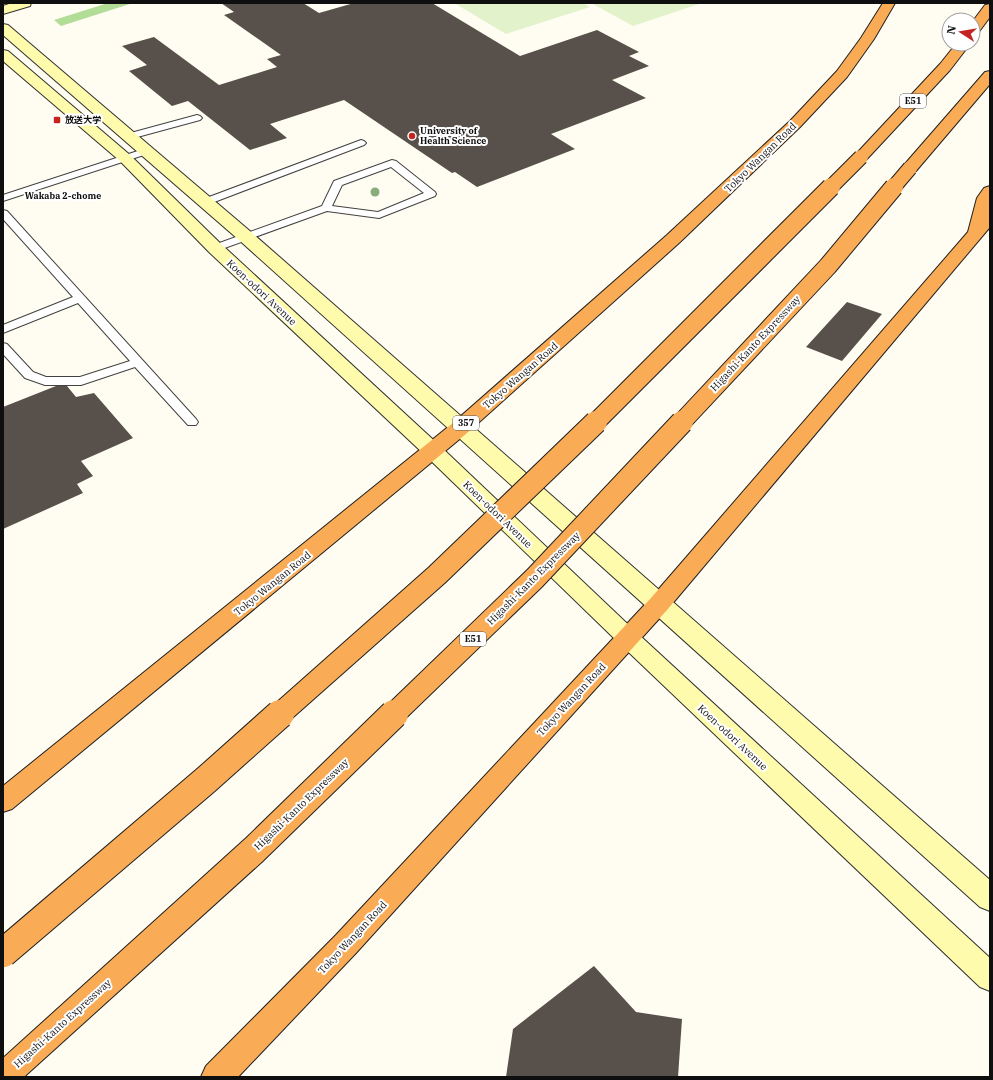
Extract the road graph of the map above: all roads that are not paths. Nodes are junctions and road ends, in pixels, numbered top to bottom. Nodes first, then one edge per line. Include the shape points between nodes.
1 (25, 3) edge
2 (894, 8) edge
3 (990, 8) edge
4 (3, 10) edge
5 (981, 20) edge
6 (3, 28) edge
7 (957, 52) edge
8 (3, 54) edge
9 (990, 75) edge
10 (197, 118) dead end
11 (130, 136) junction
12 (361, 143) dead end
13 (147, 151) junction
14 (125, 158) junction
15 (990, 191) edge
16 (3, 198) edge
17 (206, 202) junction
18 (326, 208) junction
19 (3, 213) edge
20 (983, 226) edge
21 (245, 236) junction
22 (215, 248) junction
23 (80, 298) junction
24 (3, 329) edge
25 (3, 347) edge
26 (138, 362) junction
27 (192, 422) dead end
28 (460, 428) junction
29 (433, 451) junction
30 (659, 604) junction
31 (628, 638) junction
32 (3, 801) edge
33 (990, 898) edge
34 (3, 953) edge
35 (990, 977) edge
36 (3, 1077) edge
37 (217, 1077) edge

1 - 4 street
2 - 28 highway, Tokyo Wangan Road / 357 via 867,39 842,74 745,173
3 - 5 highway
6 - 11 street
7 - 34 highway, E51, bridge via 861,157 616,403 437,575 206,780
8 - 14 street, Koen-odori Avenue
9 - 36 highway, Higashi-Kanto Expressway / E51, bridge via 828,266 535,578 254,850
10 - 11 lane
11 - 13 street
12 - 17 lane
13 - 14 lane
13 - 17 street
14 - 16 lane
14 - 22 street, Koen-odori Avenue
15 - 20 highway via 985,198
17 - 21 street
18 - 18 lane via 338,183 392,163 431,194 379,215
18 - 21 lane
19 - 23 lane
20 - 30 highway, Tokyo Wangan Road
21 - 22 lane
21 - 28 street
22 - 29 street, Koen-odori Avenue
23 - 24 lane
23 - 26 lane
25 - 26 lane via 29,375 46,381 81,381
26 - 27 lane
28 - 29 highway, Tokyo Wangan Road / 357
28 - 30 street
29 - 31 street, Koen-odori Avenue
29 - 32 highway, Tokyo Wangan Road / 357
30 - 31 highway, Tokyo Wangan Road
30 - 33 street
31 - 35 street, Koen-odori Avenue
31 - 37 highway, Tokyo Wangan Road via 346,944

